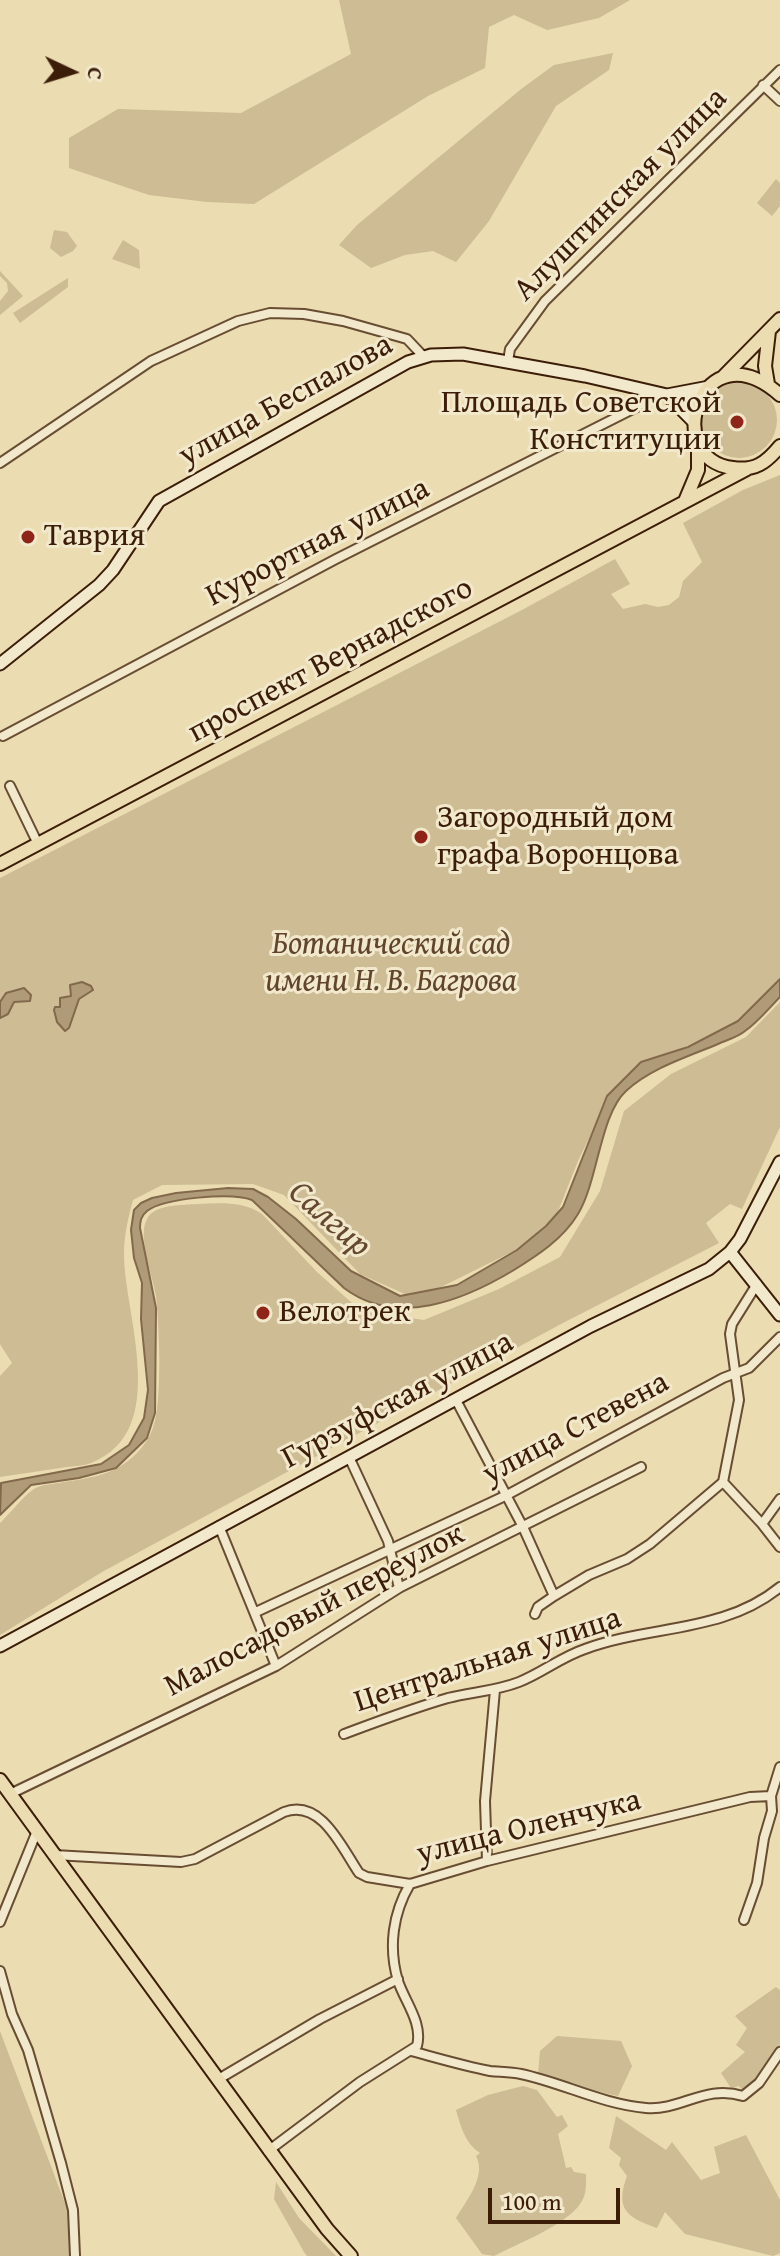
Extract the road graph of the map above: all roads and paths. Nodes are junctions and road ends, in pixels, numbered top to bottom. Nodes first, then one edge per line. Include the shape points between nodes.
1 (780, 70) edge
2 (763, 85) junction
3 (780, 101) edge
4 (780, 319) edge
5 (769, 331) junction
6 (424, 357) junction
7 (508, 361) junction
8 (723, 377) junction
9 (768, 384) junction
10 (709, 387) junction
11 (650, 390) junction
12 (667, 395) junction
13 (780, 395) edge
14 (693, 421) junction
15 (698, 444) junction
16 (780, 446) edge
17 (774, 457) edge
18 (0, 463) edge
19 (747, 469) junction
20 (685, 501) junction
21 (0, 664) edge
22 (3, 736) dead end
23 (10, 786) dead end
24 (38, 844) junction
25 (0, 864) edge
26 (780, 1162) edge
27 (730, 1252) junction
28 (757, 1284) junction
29 (780, 1315) edge
30 (780, 1337) edge
31 (736, 1373) junction
32 (456, 1400) junction
33 (349, 1457) junction
34 (641, 1467) dead end
35 (723, 1482) junction
36 (507, 1495) junction
37 (780, 1499) edge
38 (762, 1524) junction
39 (219, 1526) junction
40 (523, 1527) junction
41 (780, 1547) edge
42 (391, 1551) junction
43 (780, 1587) edge
44 (399, 1588) junction
45 (554, 1596) junction
46 (256, 1612) junction
47 (535, 1614) dead end
48 (0, 1646) edge
49 (276, 1666) junction
50 (495, 1690) junction
51 (344, 1734) dead end
52 (780, 1767) edge
53 (0, 1780) edge
54 (10, 1794) junction
55 (771, 1796) junction
56 (37, 1831) junction
57 (54, 1855) junction
58 (487, 1861) junction
59 (410, 1884) junction
60 (744, 1920) dead end
61 (0, 1922) edge
62 (0, 1971) edge
63 (398, 1979) junction
64 (411, 2051) junction
65 (780, 2052) edge
66 (217, 2080) junction
67 (268, 2151) junction
68 (75, 2256) edge
69 (351, 2256) edge

1 - 2 street, Алуштинская улица
2 - 3 street
2 - 7 street, Алуштинская улица via 545,301 510,349
4 - 5 main road
5 - 8 main road
5 - 9 main road
6 - 7 main road, улица Беспалова via 449,353
6 - 18 street via 407,339 343,321 270,313 238,321 151,361
6 - 21 main road, улица Беспалова via 159,501 99,585
7 - 11 main road, улица Беспалова
8 - 9 main road via 751,376
8 - 10 main road
9 - 13 main road
10 - 12 main road, улица Беспалова
10 - 14 main road
11 - 12 main road, улица Беспалова
11 - 22 street, Курортная улица via 637,407
12 - 14 main road, улица Беспалова
14 - 15 main road
15 - 19 main road via 710,459
15 - 20 main road via 698,470
16 - 17 main road
17 - 19 main road, проспект Вернадского
19 - 20 main road, проспект Вернадского
20 - 24 main road, проспект Вернадского
23 - 24 street
24 - 25 main road, проспект Вернадского
26 - 27 main road, Гурзуфская улица
27 - 28 main road
27 - 32 main road, Гурзуфская улица via 709,1269
28 - 29 main road
28 - 31 street via 732,1324
30 - 31 street, улица Стевена via 749,1368
31 - 35 street via 739,1400
31 - 36 street, улица Стевена
32 - 33 main road, Гурзуфская улица
32 - 36 street
33 - 39 main road, Гурзуфская улица
33 - 42 street
34 - 40 street, Малосадовый переулок
35 - 38 street
35 - 45 street via 650,1544
36 - 40 street
36 - 42 street, улица Стевена
37 - 38 street
38 - 41 street
39 - 46 street
39 - 48 main road, Гурзуфская улица
40 - 44 street, Малосадовый переулок
40 - 45 street
42 - 44 street
42 - 46 street, улица Стевена
43 - 50 street, Центральная улица via 737,1614 585,1648
44 - 49 street, Малосадовый переулок
45 - 47 street
46 - 49 street
49 - 54 street, Малосадовый переулок
50 - 51 street, Центральная улица via 452,1697
50 - 58 street via 485,1801
52 - 55 street
53 - 54 main road
54 - 56 main road
55 - 58 street, улица Оленчука
55 - 60 street via 757,1883
56 - 57 main road
56 - 61 street
57 - 59 street, улица Оленчука via 181,1862 300,1808 322,1820 359,1873
57 - 66 main road
58 - 59 street, улица Оленчука
59 - 63 street via 394,1923
62 - 68 street via 70,2198
63 - 64 street via 419,2033
63 - 66 street
64 - 65 street via 646,2108 701,2094 743,2096
64 - 67 street
66 - 67 main road
67 - 69 main road

